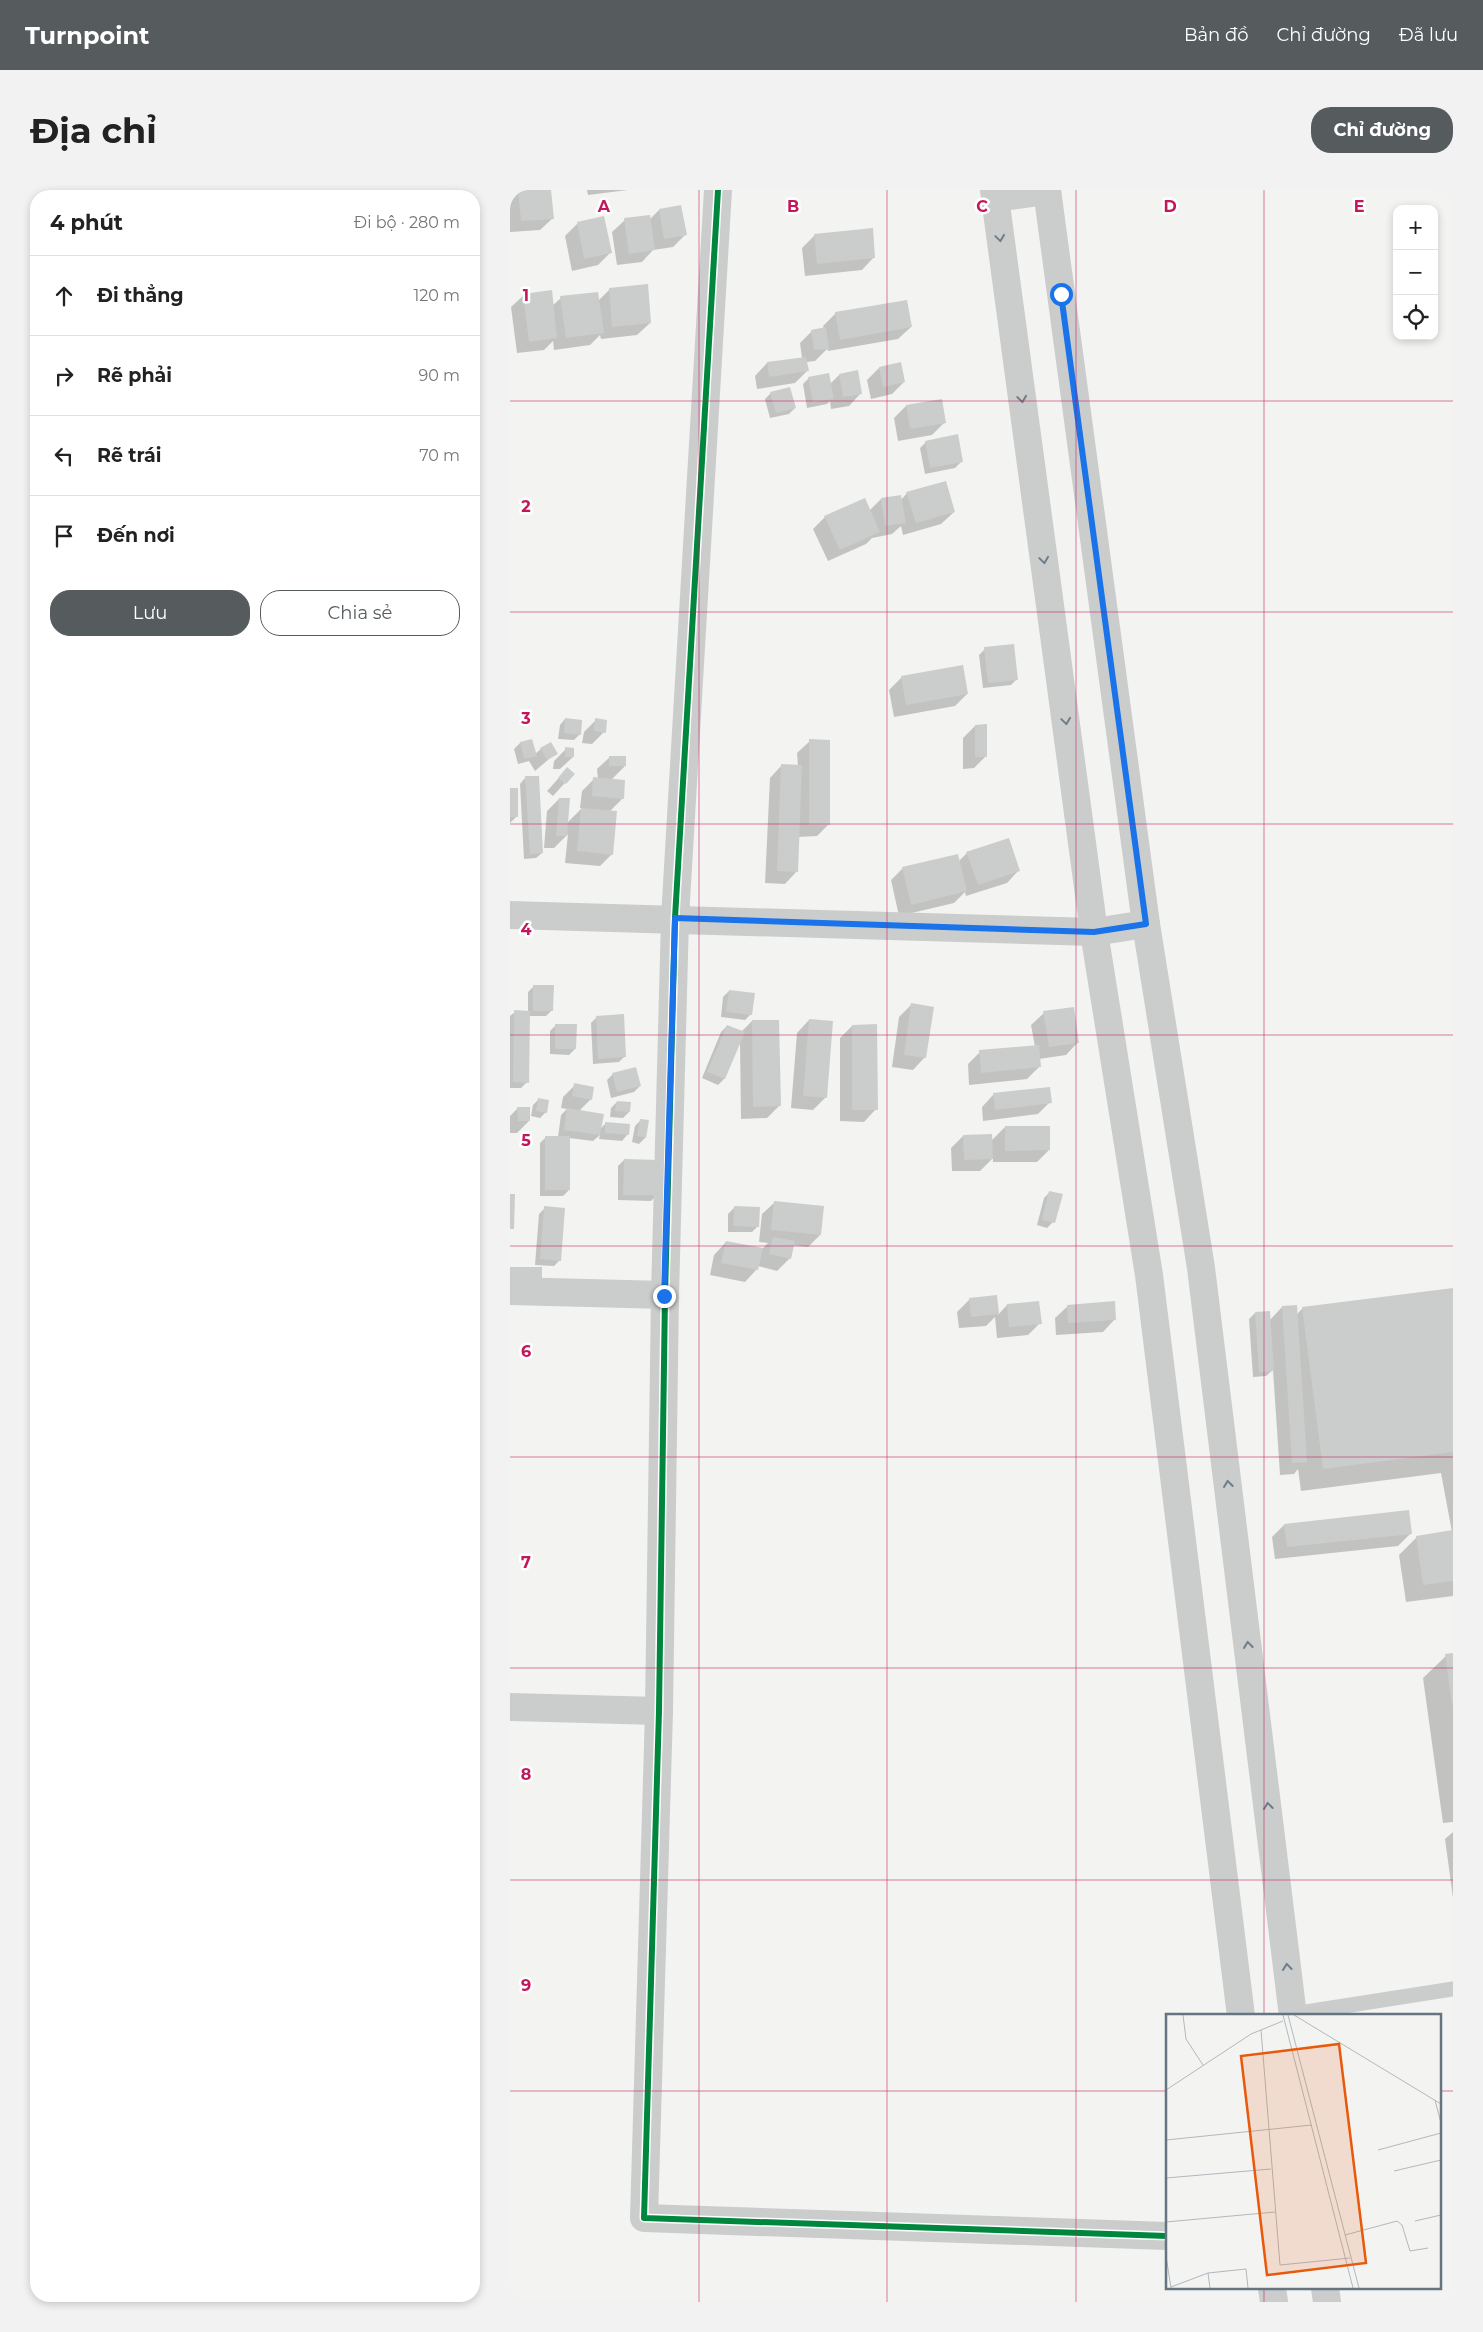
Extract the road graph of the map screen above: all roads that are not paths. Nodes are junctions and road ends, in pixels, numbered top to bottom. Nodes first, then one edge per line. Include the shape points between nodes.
1 (718, 190) edge
2 (1047, 190) edge
3 (995, 194) edge
4 (510, 915) edge
5 (675, 918) junction
6 (1146, 924) junction
7 (1094, 932) junction
8 (510, 1291) edge
9 (664, 1296) junction
10 (510, 1706) edge
11 (659, 1711) junction
12 (1453, 1989) edge
13 (1240, 2014) edge
14 (1293, 2014) edge
15 (1299, 2014) edge
16 (1166, 2236) edge

1 - 5 street
2 - 3 street
2 - 6 street
3 -> 7 street
4 - 5 street
5 - 7 street
5 - 9 street
6 - 7 street
14 -> 6 street via 1201,1268
7 - 13 street via 1149,1275
8 - 9 street
9 - 11 street
10 - 11 street
11 - 16 street via 644,2218
12 - 15 lane

